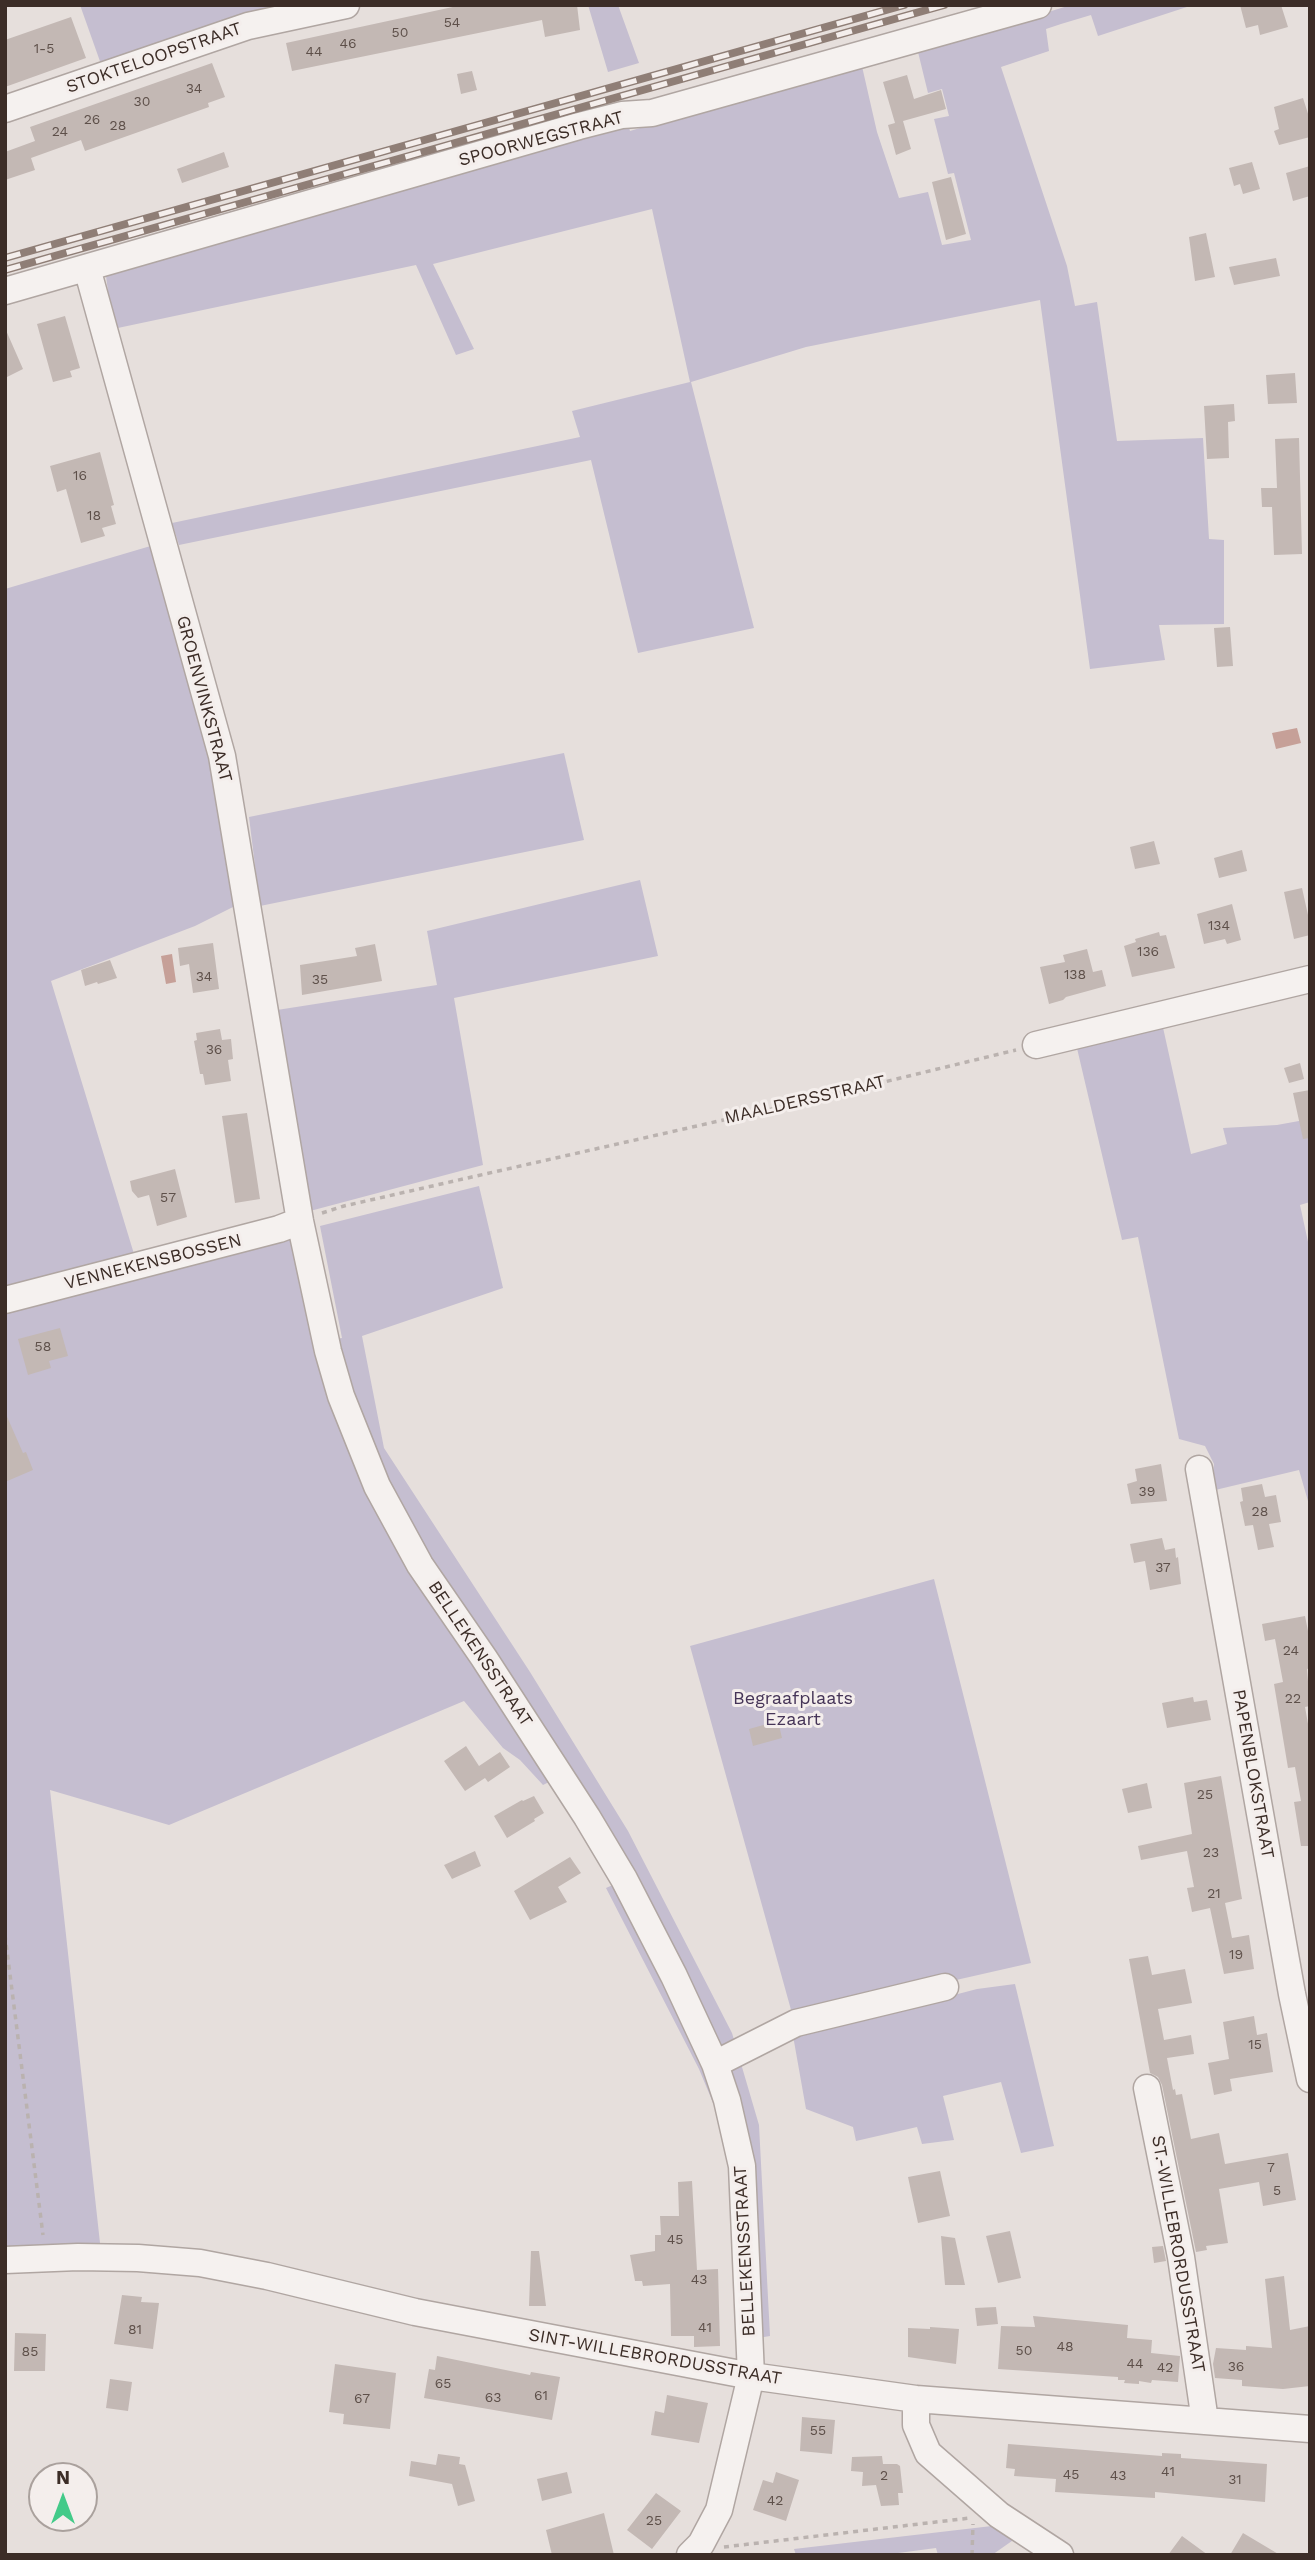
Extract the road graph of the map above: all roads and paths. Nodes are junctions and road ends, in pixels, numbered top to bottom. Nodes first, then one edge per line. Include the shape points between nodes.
1 (346, 5) edge
2 (1038, 5) edge
3 (5, 109) edge
4 (87, 268) junction
5 (5, 291) edge
6 (1310, 979) edge
7 (1036, 1045) joint
8 (300, 1221) junction
9 (5, 1300) edge
10 (1199, 1469) dead end
11 (5, 1934) edge
12 (945, 1987) dead end
13 (715, 2064) junction
14 (1310, 2079) edge
15 (1147, 2088) dead end
16 (46, 2258) junction
17 (5, 2260) edge
18 (751, 2376) junction
19 (916, 2399) junction
20 (1205, 2421) junction
21 (1310, 2429) edge
22 (696, 2549) edge
23 (972, 2555) edge
24 (1060, 2555) edge

1 - 3 street, STOKTELOOPSTRAAT via 248,26
2 - 4 street, SPOORWEGSTRAAT via 652,113 579,126
4 - 5 street
4 - 8 street, GROENVINKSTRAAT via 222,756
6 - 7 street
7 - 8 path, MAALDERSSTRAAT via 344,1206
8 - 9 street, VENNEKENSBOSSEN
8 - 13 street, BELLEKENSSTRAAT via 341,1396 377,1486 420,1565 624,1879
10 - 14 street, PAPENBLOKSTRAAT
11 - 16 path
12 - 13 street via 796,2023
13 - 18 street, BELLEKENSSTRAAT via 742,2166
15 - 20 street, ST.-WILLEBRORDUSSTRAAT via 1181,2257
16 - 17 street, SINT-WILLEBRORDUSSTRAAT
16 - 18 street, SINT-WILLEBRORDUSSTRAAT via 200,2263 415,2312
18 - 19 street, SINT-WILLEBRORDUSSTRAAT
18 - 22 street, BELLEKENSSTRAAT via 719,2511
19 - 20 street, SINT-WILLEBRORDUSSTRAAT
19 - 24 street via 916,2425 928,2453 999,2515
20 - 21 street, SINT-WILLEBRORDUSSTRAAT
22 - 23 path via 974,2518

